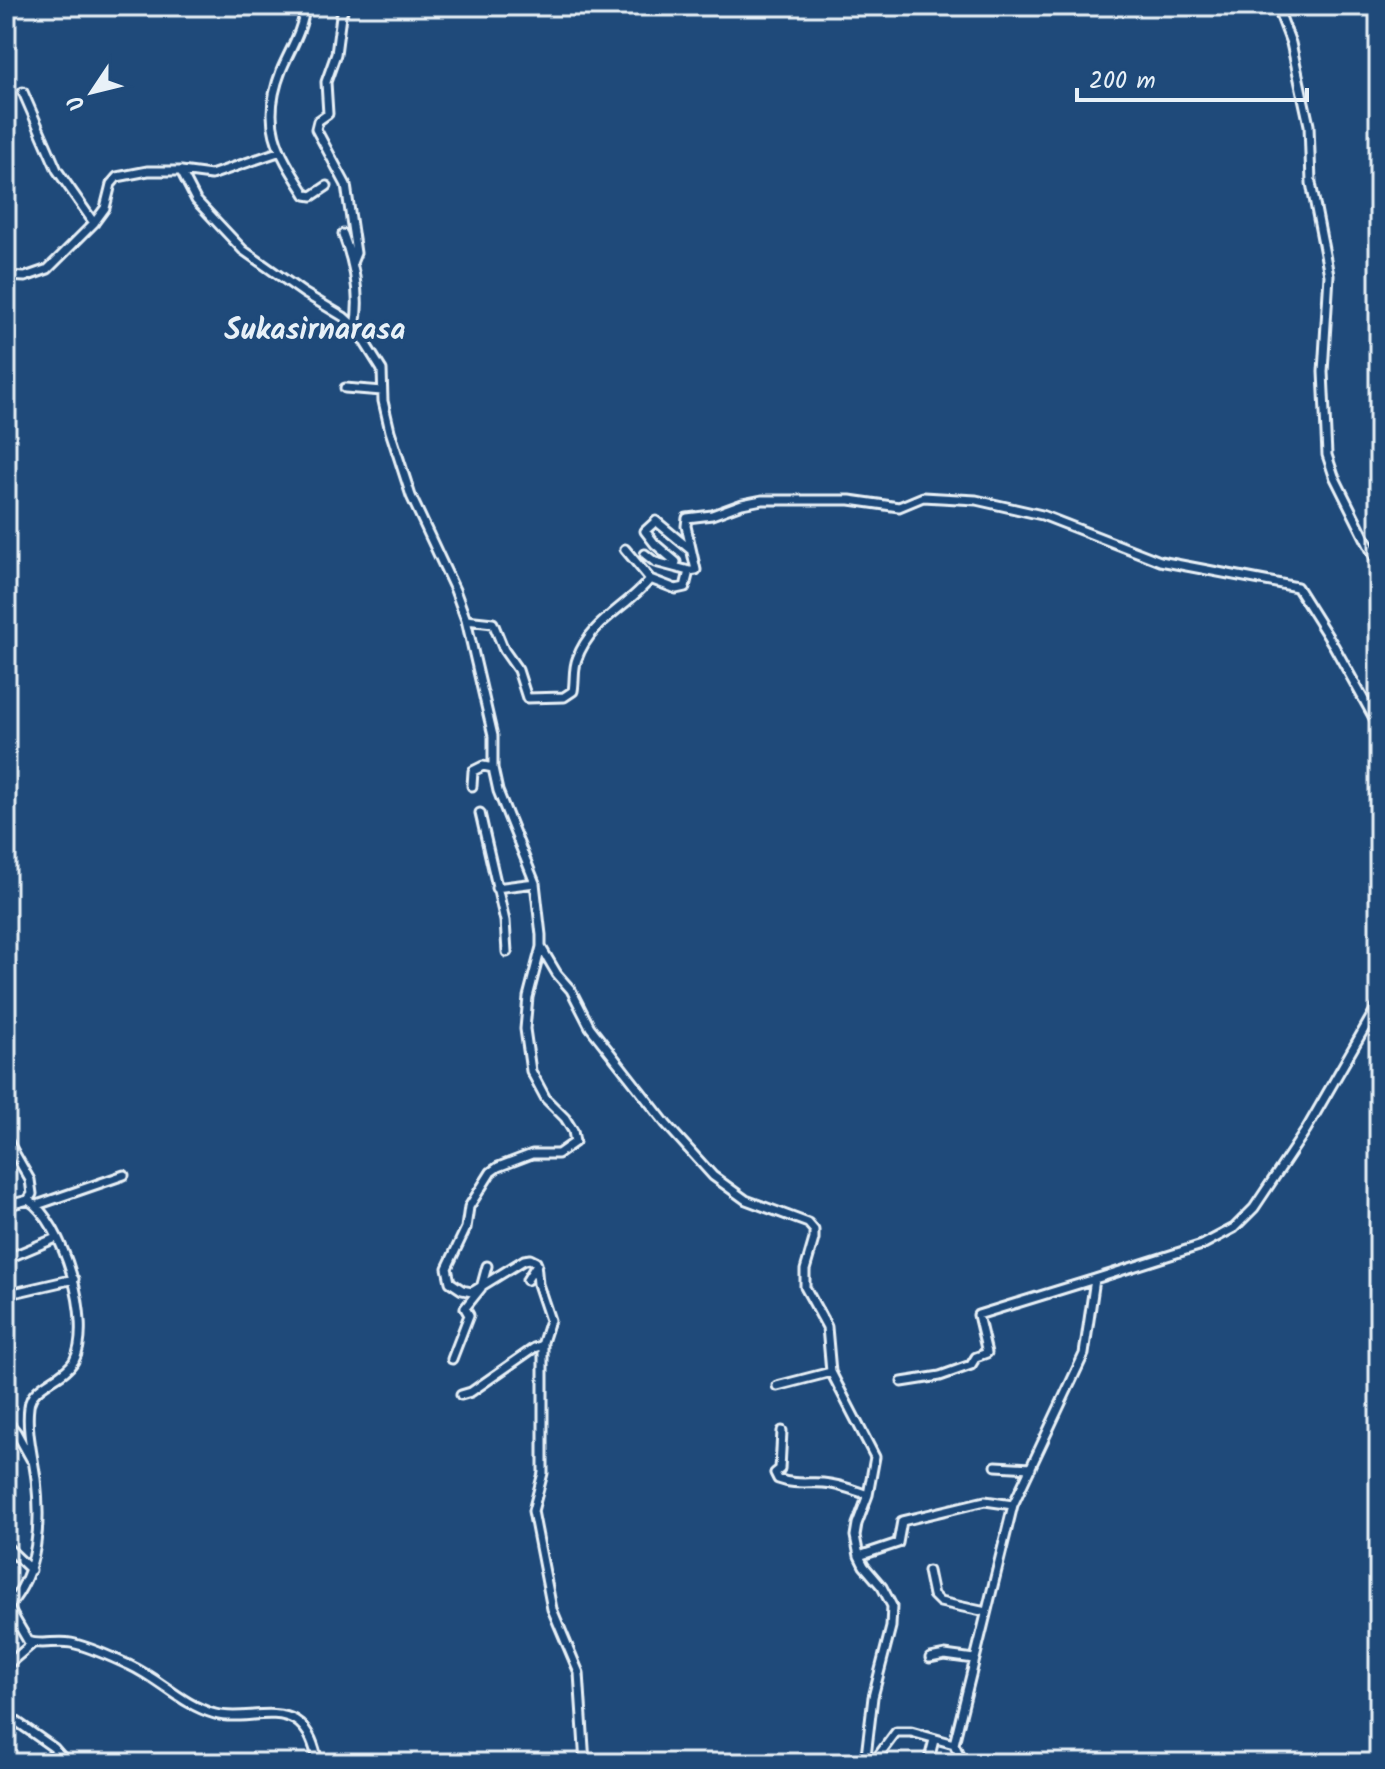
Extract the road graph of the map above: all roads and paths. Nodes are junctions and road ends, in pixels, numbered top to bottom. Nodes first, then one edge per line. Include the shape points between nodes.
1 (305, 6) edge
2 (345, 6) edge
3 (1277, 6) edge
4 (23, 92) dead end
5 (278, 152) junction
6 (181, 171) junction
7 (327, 186) dead end
8 (94, 223) junction
9 (343, 234) dead end
10 (352, 263) junction
11 (6, 276) edge
12 (355, 327) junction
13 (345, 388) dead end
14 (382, 391) junction
15 (625, 549) dead end
16 (693, 551) junction
17 (645, 554) dead end
18 (1379, 566) edge
19 (674, 567) junction
20 (689, 571) junction
21 (650, 579) junction
22 (466, 620) junction
23 (1379, 727) edge
24 (493, 768) junction
25 (472, 786) dead end
26 (480, 813) dead end
27 (535, 883) junction
28 (496, 888) junction
29 (541, 947) junction
30 (507, 952) dead end
31 (1379, 1003) edge
32 (6, 1138) edge
33 (124, 1175) dead end
34 (28, 1200) junction
35 (6, 1203) edge
36 (37, 1205) junction
37 (56, 1238) junction
38 (6, 1259) edge
39 (537, 1264) junction
40 (487, 1266) dead end
41 (74, 1279) junction
42 (1095, 1279) junction
43 (527, 1280) dead end
44 (481, 1288) junction
45 (18, 1292) dead end
46 (543, 1345) junction
47 (452, 1359) dead end
48 (831, 1372) junction
49 (902, 1382) dead end
50 (777, 1386) dead end
51 (461, 1395) dead end
52 (6, 1420) edge
53 (782, 1431) dead end
54 (16, 1432) junction
55 (6, 1439) edge
56 (33, 1463) junction
57 (996, 1466) dead end
58 (1031, 1468) junction
59 (868, 1495) junction
60 (1013, 1505) junction
61 (6, 1546) edge
62 (859, 1556) junction
63 (31, 1570) junction
64 (928, 1571) dead end
65 (7, 1606) edge
66 (986, 1612) junction
67 (33, 1643) junction
68 (930, 1658) dead end
69 (974, 1659) junction
70 (6, 1666) edge
71 (6, 1714) edge
72 (934, 1740) junction
73 (954, 1744) junction
74 (67, 1763) edge
75 (318, 1763) edge
76 (585, 1763) edge
77 (870, 1763) edge
78 (928, 1763) edge
79 (963, 1763) edge

1 - 5 street via 271,113
2 - 10 street via 326,82 328,114 316,129 346,185 356,253
3 - 18 street via 1309,125 1311,183 1329,275 1323,372 1327,455
4 - 8 street via 57,170
5 - 6 street via 211,175
5 - 7 street via 307,196
6 - 8 street via 117,177
6 - 12 street via 196,200 243,250
8 - 11 street via 48,269 25,277
9 - 10 street
10 - 12 street
12 - 14 street via 382,370
13 - 14 street
14 - 22 street via 411,496
15 - 21 street
16 - 19 street via 664,525 656,521 647,527 650,538 676,562
16 - 20 street via 696,570
16 - 23 street via 687,518 762,500 850,500 899,507 923,497 976,500 1042,515 1160,561 1297,587
17 - 19 street
19 - 20 street
20 - 21 street via 682,588
21 - 22 street via 601,622 577,659 573,691 564,697 527,698 493,623
22 - 24 street via 493,736
24 - 25 street via 473,771
24 - 27 street
26 - 28 street
27 - 28 street
27 - 29 street
28 - 30 street
29 - 44 street via 525,1029 531,1071 546,1099 565,1118 575,1142 558,1154 532,1154 498,1167 472,1202 447,1274 462,1290
29 - 48 street via 590,1027 713,1176 746,1200 812,1226 815,1234 804,1280 827,1327
31 - 42 street via 1306,1130 1254,1208 1234,1228 1202,1245
32 - 34 street via 30,1180
33 - 36 street
34 - 35 street
34 - 36 street
36 - 37 street
37 - 38 street
37 - 41 street
39 - 43 street
39 - 44 street via 524,1260
39 - 46 street via 550,1315
40 - 44 street
41 - 45 street
41 - 56 street via 80,1343 73,1363 30,1401
42 - 49 street via 978,1315 987,1353 940,1376
42 - 58 street via 1084,1354
44 - 47 street via 465,1308 469,1315
46 - 51 street
46 - 76 street via 543,1473 533,1511 552,1609 579,1673
48 - 50 street
48 - 59 street via 875,1457
52 - 54 street
53 - 59 street via 778,1479 843,1486
54 - 55 street
54 - 56 street
56 - 63 street via 38,1505
57 - 58 street
58 - 60 street
59 - 62 street via 855,1536
60 - 62 street via 985,1501 902,1521 898,1543
60 - 66 street
61 - 63 street
62 - 77 street via 892,1606 873,1697 866,1756
63 - 65 street
64 - 66 street via 933,1595 940,1602
65 - 67 street
66 - 69 street
67 - 70 street
67 - 75 street via 83,1646 133,1667 217,1715 295,1720 311,1739
68 - 69 street
69 - 73 street
71 - 74 street
72 - 73 street
72 - 77 street via 896,1732
72 - 78 street
73 - 79 street

